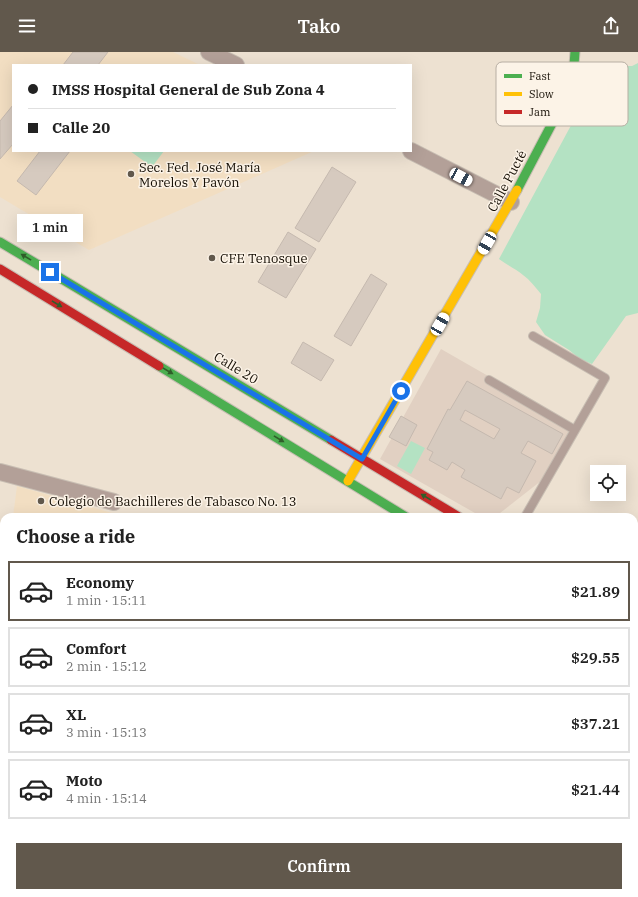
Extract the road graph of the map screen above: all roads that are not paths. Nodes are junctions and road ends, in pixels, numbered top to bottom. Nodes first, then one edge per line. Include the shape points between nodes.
1 (209, 52) edge
2 (575, 52) edge
3 (574, 62) edge
4 (234, 64) edge
5 (551, 126) edge
6 (412, 152) edge
7 (510, 202) junction
8 (0, 242) edge
9 (0, 269) edge
10 (44, 282) junction
11 (533, 336) dead end
12 (489, 380) dead end
13 (575, 430) junction
14 (362, 459) junction
15 (0, 472) edge
16 (348, 481) junction
17 (114, 502) dead end
18 (400, 513) edge
19 (452, 513) edge
20 (527, 513) edge

1 - 4 street
2 - 3 main road, Calle Pucté
5 - 7 main road, Calle Pucté
6 - 7 street
7 - 14 main road, Calle Pucté
10 -> 8 main road, Calle 20
9 - 10 main road, Calle 20
10 - 14 main road, Calle 20
10 -> 16 main road, Calle 20
11 - 13 lane via 605,378
12 - 13 lane
13 - 20 lane
14 - 16 main road, Calle Pucté
19 -> 14 main road, Calle 20
15 - 17 street
16 - 18 main road, Calle 20

